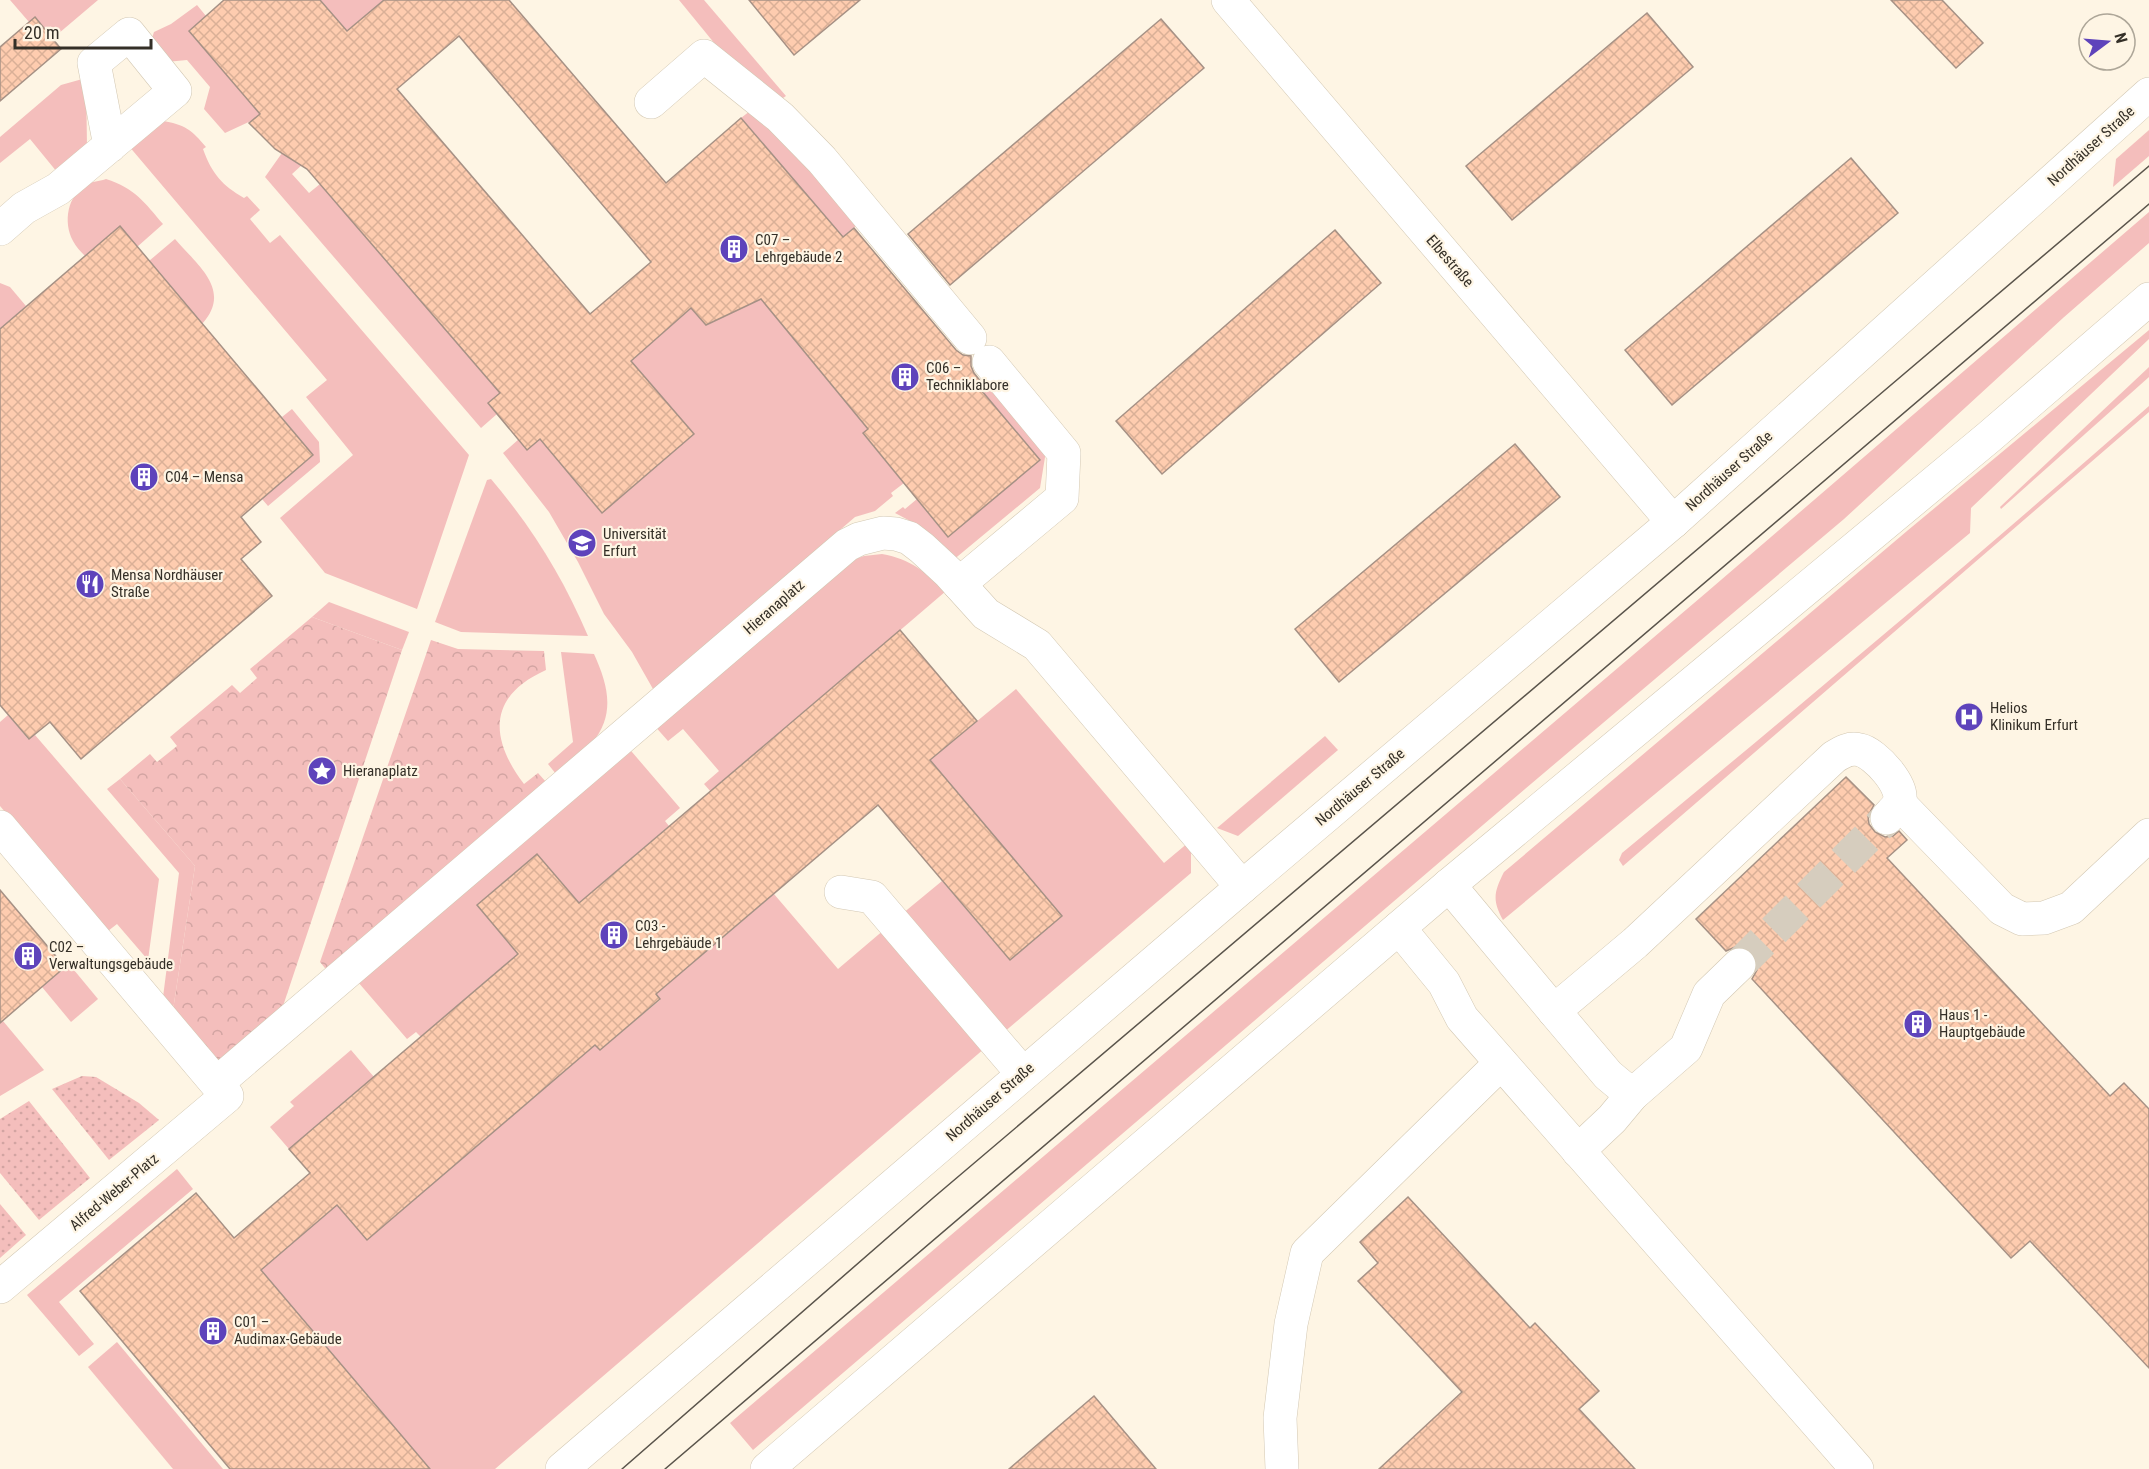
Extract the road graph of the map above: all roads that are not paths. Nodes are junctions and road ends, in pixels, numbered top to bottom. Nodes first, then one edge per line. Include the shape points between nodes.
1 (1228, 0) edge
2 (2149, 94) edge
3 (651, 102) dead end
4 (110, 146) dead end
5 (0, 229) edge
6 (2149, 299) edge
7 (1673, 522) junction
8 (959, 584) junction
9 (0, 827) edge
10 (2149, 835) edge
11 (1449, 885) junction
12 (1242, 887) junction
13 (841, 892) dead end
14 (1399, 928) junction
15 (1739, 964) tunnel mouth
16 (1554, 1011) junction
17 (1501, 1063) junction
18 (1023, 1074) junction
19 (222, 1090) junction
20 (1632, 1095) junction
21 (1578, 1150) junction
22 (0, 1287) edge
23 (561, 1469) edge
24 (767, 1469) edge
25 (1282, 1469) edge
26 (1857, 1469) edge

1 - 7 main road, Elbestraße
2 - 7 main road, Nordhäuser Straße
3 - 8 main road via 704,56 780,117 822,160 1064,453 1062,498
4 - 5 main road via 58,189 24,208
6 - 11 main road via 1989,438
7 - 12 main road, Nordhäuser Straße
8 - 12 main road, Hieranaplatz via 986,614 1037,645
8 - 19 main road, Hieranaplatz via 909,538 883,533 847,545
9 - 19 main road
10 - 16 main road via 2071,908 2044,918 2022,919 2002,909 1893,811 1900,791 1873,756 1847,750 1833,757 1635,943
11 - 14 main road
11 - 16 main road
12 - 18 main road, Nordhäuser Straße
13 - 18 main road via 872,897
14 - 17 main road via 1444,983 1462,1018
14 - 24 main road
15 - 20 main road via 1709,994 1686,1048
16 - 20 main road via 1608,1075
17 - 21 main road
17 - 25 main road via 1307,1253 1291,1324 1280,1418
18 - 23 main road, Nordhäuser Straße
19 - 22 main road, Alfred-Weber-Platz
20 - 21 main road
21 - 26 main road

